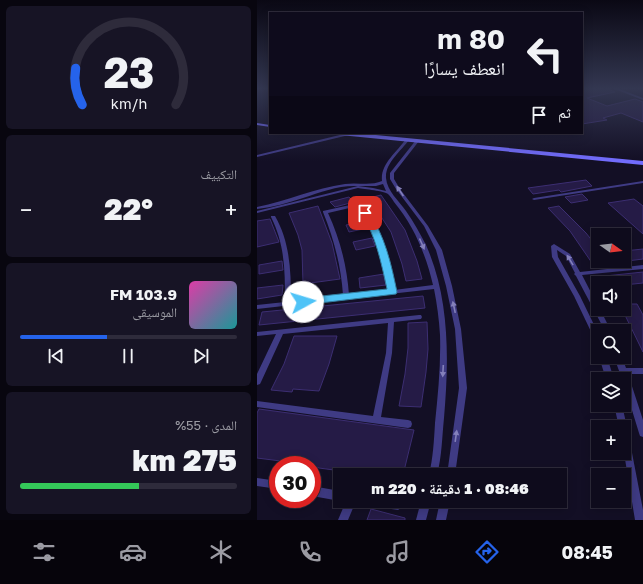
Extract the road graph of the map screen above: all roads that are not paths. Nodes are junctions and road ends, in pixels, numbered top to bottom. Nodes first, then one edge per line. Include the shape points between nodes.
1 (257, 120) edge
2 (269, 122) edge
3 (257, 124) edge
4 (269, 126) edge
5 (334, 134) edge
6 (348, 134) edge
7 (391, 134) edge
8 (407, 140) junction
9 (417, 141) junction
10 (257, 152) edge
11 (257, 156) edge
12 (643, 158) edge
13 (643, 163) edge
14 (385, 182) junction
15 (643, 182) edge
16 (390, 193) junction
17 (534, 199) dead end
18 (257, 208) edge
19 (257, 212) edge
20 (273, 217) dead end
21 (643, 267) edge
22 (577, 274) junction
23 (437, 287) junction
24 (392, 292) junction
25 (346, 297) junction
26 (288, 303) junction
27 (257, 307) edge
28 (419, 317) dead end
29 (391, 320) junction
30 (604, 324) edge
31 (591, 325) edge
32 (280, 332) junction
33 (257, 334) edge
34 (620, 364) edge
35 (623, 371) junction
36 (643, 371) edge
37 (257, 382) edge
38 (257, 404) edge
39 (376, 420) junction
40 (408, 424) dead end
41 (642, 430) edge
42 (629, 460) edge
43 (434, 468) edge
44 (452, 468) edge
45 (257, 482) edge
46 (269, 484) edge
47 (321, 493) edge
48 (333, 495) edge
49 (348, 508) edge
50 (424, 508) edge
51 (444, 508) edge
52 (343, 520) edge
53 (421, 520) edge
54 (441, 520) edge
55 (640, 520) edge

1 - 2 main road
3 - 4 main road
5 - 10 street
6 - 8 main road
6 - 11 street
7 - 12 main road
8 - 9 main road
8 - 14 street via 386,169
9 - 13 main road
44 -> 9 street via 463,388 458,329 439,250 426,226 392,179 392,173
14 - 16 street
14 - 18 street via 377,185 343,185
15 - 17 street
16 - 19 street via 358,187
16 -> 23 street via 419,236
20 - 26 street via 286,252
21 - 22 street
22 - 30 street
22 -> 31 street via 568,255 554,246 555,257
23 - 24 street
23 -> 43 street via 444,344 441,409
24 - 25 street
24 - 25 street via 384,252 359,204 325,212 343,261
25 - 26 street
26 - 27 street
28 - 29 street
29 - 32 street
29 - 39 street via 389,352
32 - 33 street
32 - 37 street
34 - 35 street
35 - 36 street
35 - 41 street
38 - 39 street
39 - 40 street
42 - 55 street
45 - 46 street
47 - 48 street
49 - 52 street
50 - 53 street
51 - 54 street

